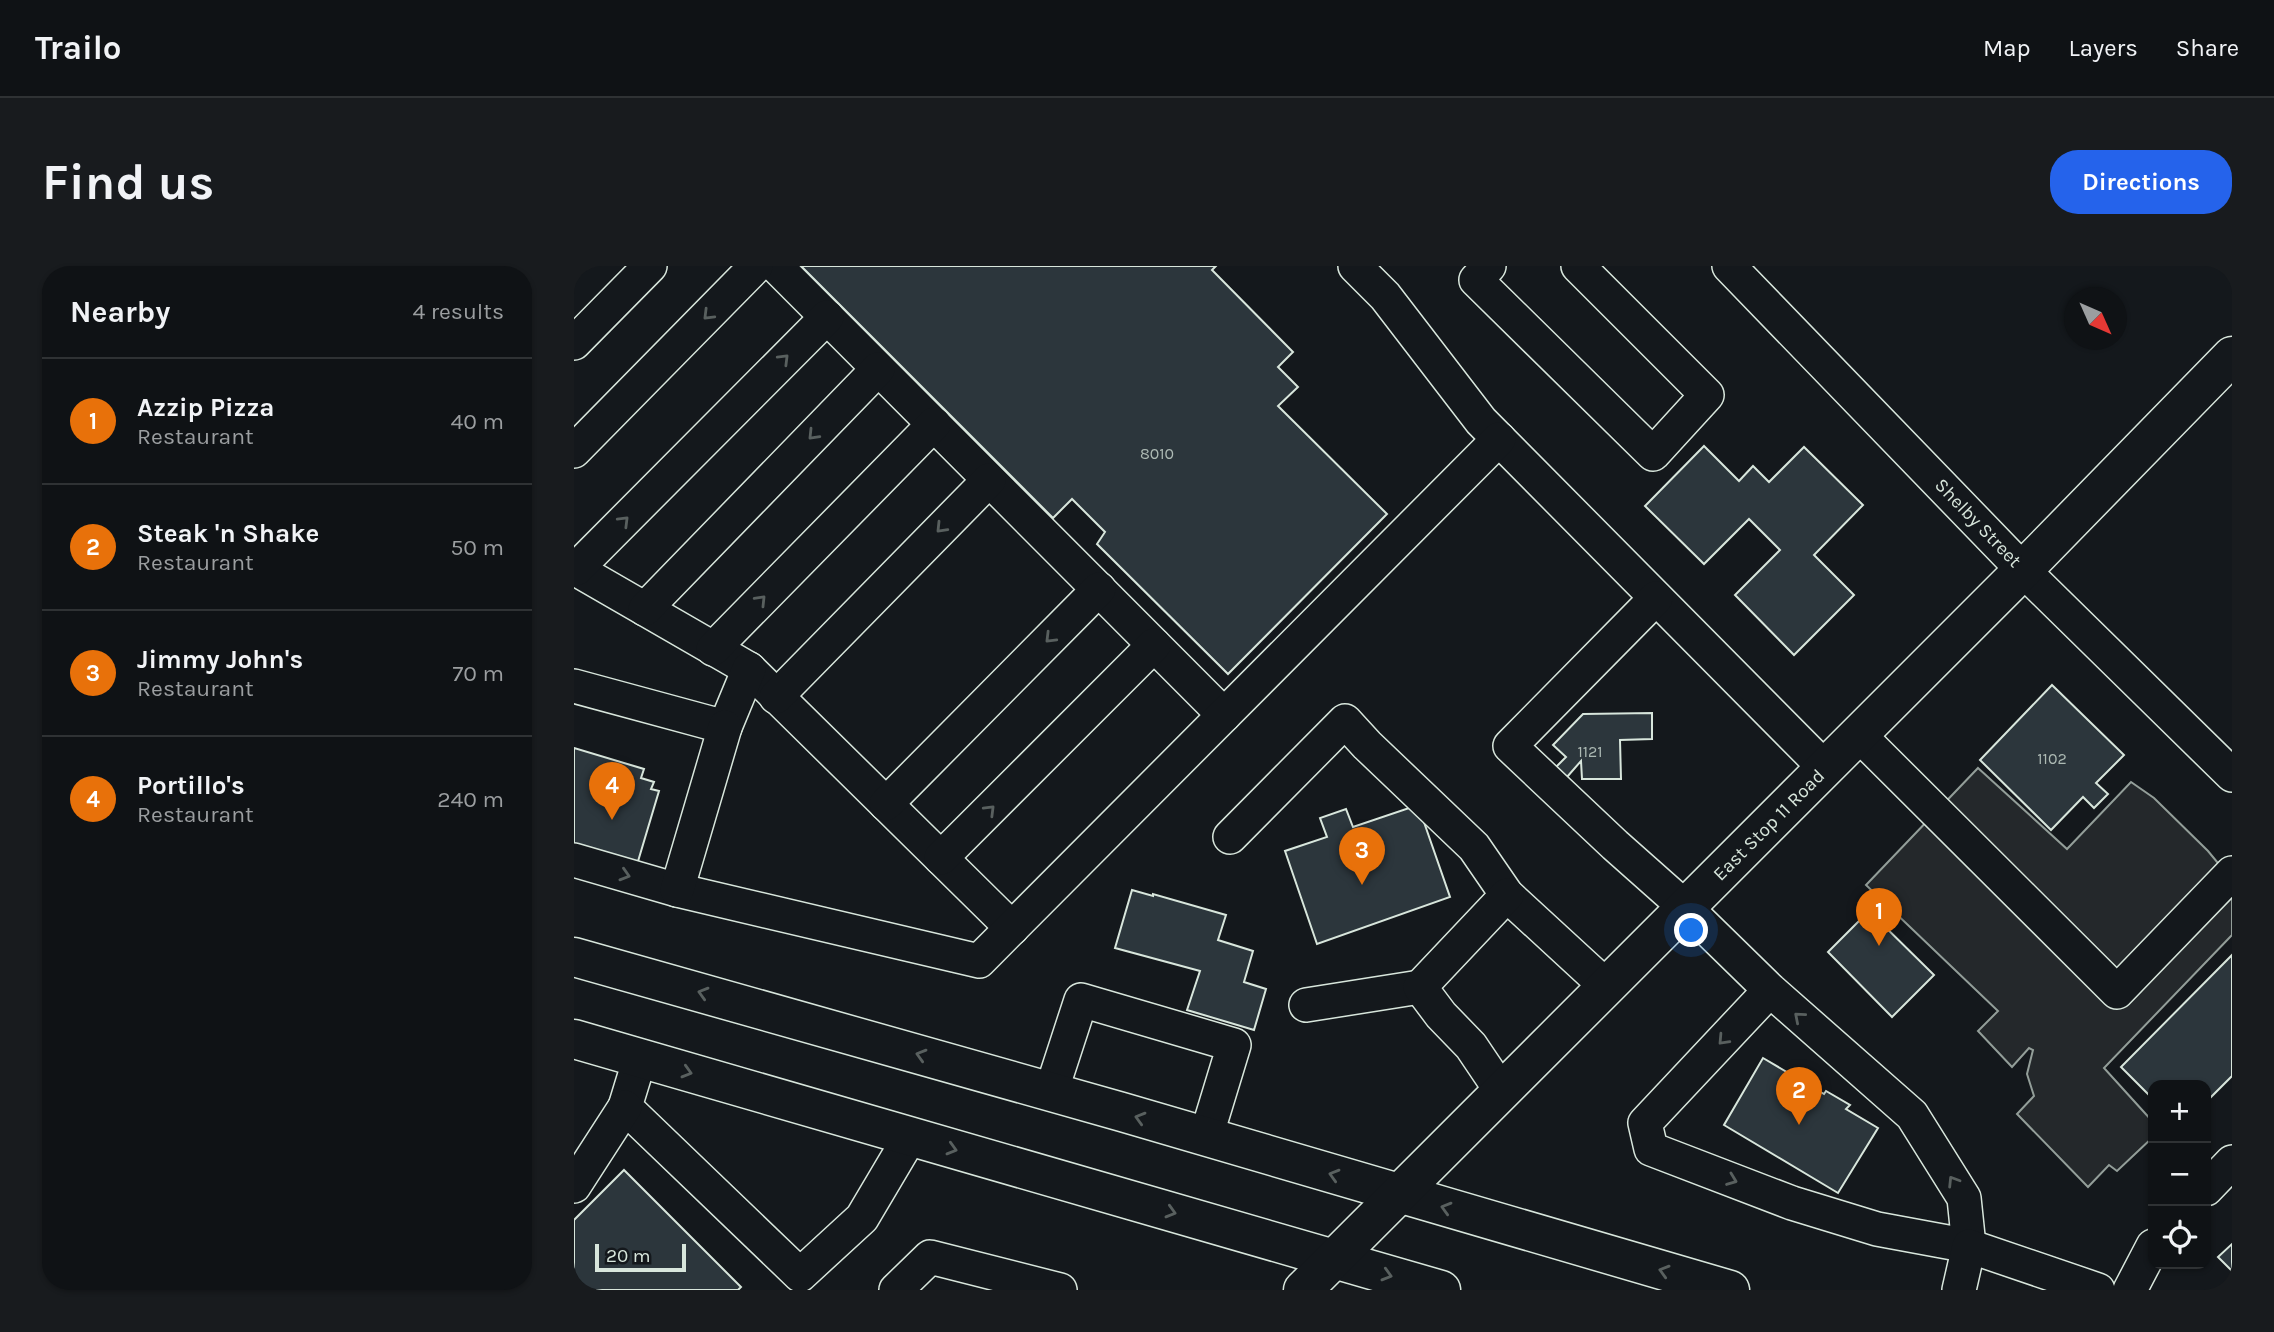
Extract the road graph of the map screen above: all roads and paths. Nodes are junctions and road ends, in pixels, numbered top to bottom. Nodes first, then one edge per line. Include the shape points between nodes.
1 (650, 266) edge
2 (756, 266) edge
3 (776, 266) edge
4 (1355, 266) edge
5 (1489, 266) edge
6 (1578, 266) edge
7 (1729, 266) edge
8 (827, 317) junction
9 (574, 343) edge
10 (2232, 356) edge
11 (878, 369) junction
12 (933, 424) junction
13 (1499, 439) junction
14 (574, 450) edge
15 (989, 480) junction
16 (575, 569) edge
17 (2023, 570) junction
18 (1098, 589) junction
19 (1656, 598) junction
20 (645, 609) junction
21 (1154, 645) junction
22 (713, 649) junction
23 (749, 669) junction
24 (574, 686) edge
25 (776, 697) junction
26 (1224, 715) junction
27 (725, 727) junction
28 (1858, 735) junction
29 (1825, 768) junction
30 (2232, 775) edge
31 (886, 804) junction
32 (1230, 837) dead end
33 (942, 859) junction
34 (574, 860) edge
35 (2232, 873) edge
36 (677, 890) junction
37 (1507, 895) junction
38 (1686, 908) junction
39 (1012, 928) junction
40 (574, 957) edge
41 (1420, 987) junction
42 (1607, 987) junction
43 (1770, 990) junction
44 (1306, 1005) dead end
45 (574, 1039) edge
46 (640, 1058) junction
47 (1051, 1092) junction
48 (1502, 1093) junction
49 (625, 1107) junction
50 (910, 1137) junction
51 (1206, 1137) junction
52 (586, 1146) edge
53 (2232, 1163) edge
54 (2211, 1184) edge
55 (574, 1186) edge
56 (1400, 1194) junction
57 (1969, 1246) junction
58 (2148, 1256) edge
59 (1334, 1259) junction
60 (805, 1283) edge
61 (896, 1290) edge
62 (1060, 1290) edge
63 (1304, 1290) edge
64 (1441, 1290) edge
65 (1730, 1290) edge
66 (1959, 1290) edge
67 (2098, 1290) edge
68 (2130, 1290) edge

1 - 9 street
2 -> 14 street
3 - 8 street
4 - 13 street via 1385,296
5 - 6 street via 1476,280 1653,454 1707,395
7 - 17 street, Shelby Street
8 - 11 street
16 -> 8 street
10 - 17 main road, East Stop 11 Road
11 - 12 street
11 -> 20 street
12 - 15 street
22 -> 12 street
13 - 19 street
13 - 26 street
15 - 18 street
15 -> 25 street
16 - 20 street
17 - 28 main road, East Stop 11 Road
17 - 30 street, Shelby Street
18 - 21 street
18 -> 31 street
19 - 29 street
19 - 38 street via 1510,746
20 - 22 street
21 - 26 street
33 -> 21 street
22 - 23 street
23 - 25 street
23 - 27 street
24 - 27 street
25 - 31 street
26 - 39 street
27 - 36 street
28 - 29 main road, East Stop 11 Road
28 - 35 street via 2117,992
29 - 38 main road, East Stop 11 Road
31 - 33 street
32 - 37 street via 1345,721 1474,847
33 - 39 street
34 -> 36 street
36 - 39 street via 979,961
37 - 41 street
37 - 42 street
38 - 42 main road, East Stop 11 Road
38 - 43 street
47 -> 40 main road
41 - 44 street
41 - 48 street via 1471,1046
42 - 48 main road, East Stop 11 Road
57 -> 43 street via 1964,1198 1912,1115
43 -> 57 street via 1644,1123 1651,1149 1853,1222
45 - 46 main road
46 - 49 street
46 -> 50 main road
51 -> 47 main road
47 - 51 street via 1081,1000 1234,1045
48 - 56 main road, East Stop 11 Road
49 - 52 street
49 - 60 street
50 -> 59 main road
50 - 60 street via 862,1218
56 -> 51 main road
52 - 55 street
53 - 54 street
56 - 59 main road, East Stop 11 Road
65 -> 56 main road
57 - 66 street
57 - 67 street
58 - 68 street
59 - 63 main road, East Stop 11 Road
59 -> 64 main road
61 - 62 street via 930,1257

